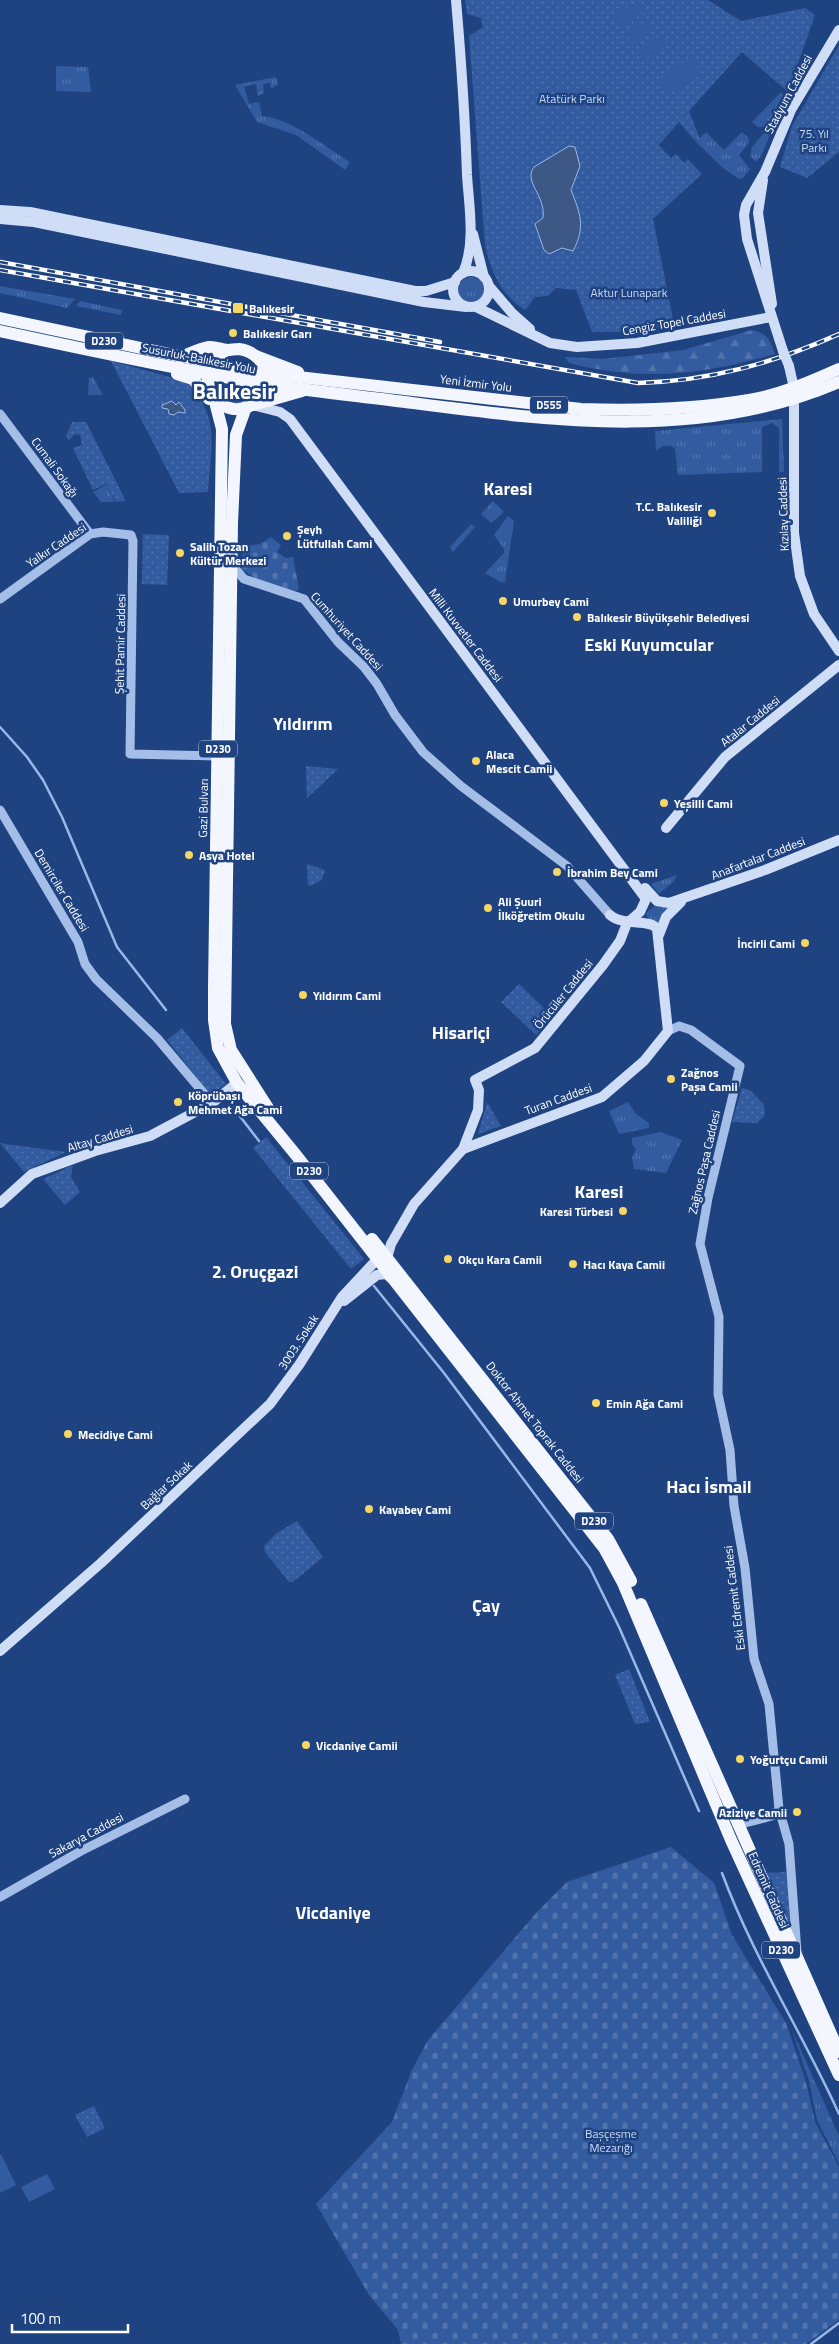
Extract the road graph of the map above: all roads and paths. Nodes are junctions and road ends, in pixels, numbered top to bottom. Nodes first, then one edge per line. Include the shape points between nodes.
1 (456, 0) edge
2 (839, 30) edge
3 (765, 172) junction
4 (0, 210) edge
5 (0, 219) edge
6 (470, 221) junction
7 (464, 273) junction
8 (455, 282) junction
9 (487, 282) junction
10 (471, 307) junction
11 (771, 317) junction
12 (0, 318) edge
13 (0, 331) edge
14 (550, 343) junction
15 (227, 350) junction
16 (256, 356) junction
17 (120, 357) junction
18 (178, 357) junction
19 (209, 367) junction
20 (839, 369) edge
21 (262, 376) junction
22 (314, 378) junction
23 (839, 382) edge
24 (306, 390) junction
25 (794, 394) junction
26 (215, 404) junction
27 (249, 406) junction
28 (0, 414) edge
29 (90, 534) junction
30 (131, 535) joint
31 (232, 566) junction
32 (0, 598) edge
33 (839, 651) edge
34 (839, 665) edge
35 (218, 756) junction
36 (0, 810) edge
37 (666, 828) dead end
38 (839, 840) edge
39 (612, 852) junction
40 (646, 899) joint
41 (686, 899) junction
42 (610, 915) joint
43 (627, 923) junction
44 (659, 935) junction
45 (668, 1030) junction
46 (241, 1079) junction
47 (475, 1080) joint
48 (212, 1103) junction
49 (463, 1149) junction
50 (0, 1203) edge
51 (381, 1259) junction
52 (719, 1384) joint
53 (283, 1388) joint
54 (0, 1651) edge
55 (185, 1799) dead end
56 (779, 1809) junction
57 (723, 1825) junction
58 (0, 1897) edge
59 (798, 1962) junction
60 (839, 2052) edge
61 (839, 2075) edge

1 - 6 main road, Cengiz Topel Caddesi
2 - 3 main road, Stadyum Caddesi via 791,110
3 - 11 main road via 758,213 772,299
3 - 11 main road, Kızılay Caddesi via 746,205 744,215 747,239
4 - 8 main road via 30,212 415,291
5 - 10 main road via 34,222 424,302
6 - 7 main road, Cengiz Topel Caddesi via 469,254
6 - 9 main road, Cengiz Topel Caddesi
7 - 8 main road
7 - 9 main road via 472,271
8 - 10 main road via 454,297
9 - 10 main road via 488,297
9 - 14 main road, Cengiz Topel Caddesi via 512,314
10 - 14 main road, Cengiz Topel Caddesi
11 - 14 main road, Cengiz Topel Caddesi via 636,343 578,347
11 - 25 main road, Kızılay Caddesi, bridge via 789,366
12 - 18 highway, Susurluk-Balıkesir Yolu / D230
13 - 17 highway, Susurluk-Balıkesir Yolu / D230
15 - 16 highway via 237,349
15 - 18 highway via 207,347
15 - 19 highway via 218,355
16 - 21 highway via 262,363
16 - 22 highway
17 - 19 highway, Susurluk-Balıkesir Yolu
17 - 26 highway, D230 via 188,377
18 - 19 highway, Susurluk-Balıkesir Yolu / D230
19 - 21 highway, Susurluk-Balıkesir Yolu
19 - 26 highway, Gazi Bulvarı via 210,392
20 - 25 highway, Yeni İzmir Yolu / D555
21 - 22 highway, Yeni İzmir Yolu / D555
21 - 24 highway, Susurluk-Balıkesir Yolu
21 - 27 highway, Gazi Bulvarı via 260,399
22 - 25 highway, Yeni İzmir Yolu / D555 via 581,409 705,405
23 - 25 highway, Yeni İzmir Yolu / D555
24 - 25 highway, Yeni İzmir Yolu / D555 via 595,422 723,416
24 - 27 highway, D555
25 - 33 main road, Kızılay Caddesi via 794,533 800,576 814,614
26 - 27 highway
26 - 35 highway, Gazi Bulvarı / D230 via 222,429
27 - 31 highway, Gazi Bulvarı / D230 via 236,435
27 - 39 main road, Milli Kuvvetler Caddesi via 280,412 290,419
28 - 29 street, Cumali Sokağı
29 - 30 street, Yalkır Caddesi
29 - 32 street, Yalkır Caddesi
30 - 35 street, Şehit Pamir Caddesi via 130,754
31 - 42 street, Cumhuriyet Caddesi via 244,579 304,599 338,642 364,667 394,715 423,752 439,768 567,866
31 - 46 highway, Gazi Bulvarı / D230 via 225,1024
34 - 37 main road, Atalar Caddesi via 725,757
35 - 46 highway, Gazi Bulvarı / D230 via 214,1020 218,1048
36 - 48 street, Demirciler Caddesi via 78,942 85,964
38 - 41 main road, Anafartalar Caddesi
39 - 40 main road, Milli Kuvvetler Caddesi
39 - 41 main road via 657,901 668,904
40 - 43 main road, Örücüler Caddesi via 640,912
41 - 44 main road via 666,917
42 - 43 main road
43 - 44 main road via 655,925
43 - 47 main road, Örücüler Caddesi via 620,941 535,1048
44 - 45 main road
45 - 49 main road, Turan Caddesi via 644,1062 602,1097
45 - 52 street, Zağnos Paşa Caddesi via 679,1026 691,1030 740,1066 700,1244 719,1316
46 - 48 main road, Altay Caddesi
46 - 51 highway, Doktor Ahmet Toprak Caddesi / D230 via 296,1155
46 - 51 highway, Doktor Ahmet Toprak Caddesi / D230 via 256,1092 371,1238
47 - 49 main road, Turan Caddesi via 479,1090 478,1110
48 - 50 main road, Altay Caddesi via 150,1136 95,1151 32,1174
49 - 51 main road, Turan Caddesi via 414,1204
51 - 53 main road, 3003. Sokak via 334,1309
51 - 57 highway, Doktor Ahmet Toprak Caddesi / D230 via 394,1280 604,1548 623,1583
51 - 57 highway, Doktor Ahmet Toprak Caddesi / D230 via 563,1480 622,1562
52 - 56 street, Eski Edremit Caddesi via 745,1568 754,1660 769,1704
53 - 54 main road, Bağlar Sokak via 264,1411
55 - 58 street, Sakarya Caddesi via 81,1851
56 - 57 street via 772,1816
56 - 59 street, Eski Edremit Caddesi via 789,1844
57 - 59 highway, Edremit Caddesi / D230
57 - 61 highway, Edremit Caddesi / D230
59 - 60 highway, Edremit Caddesi / D230

